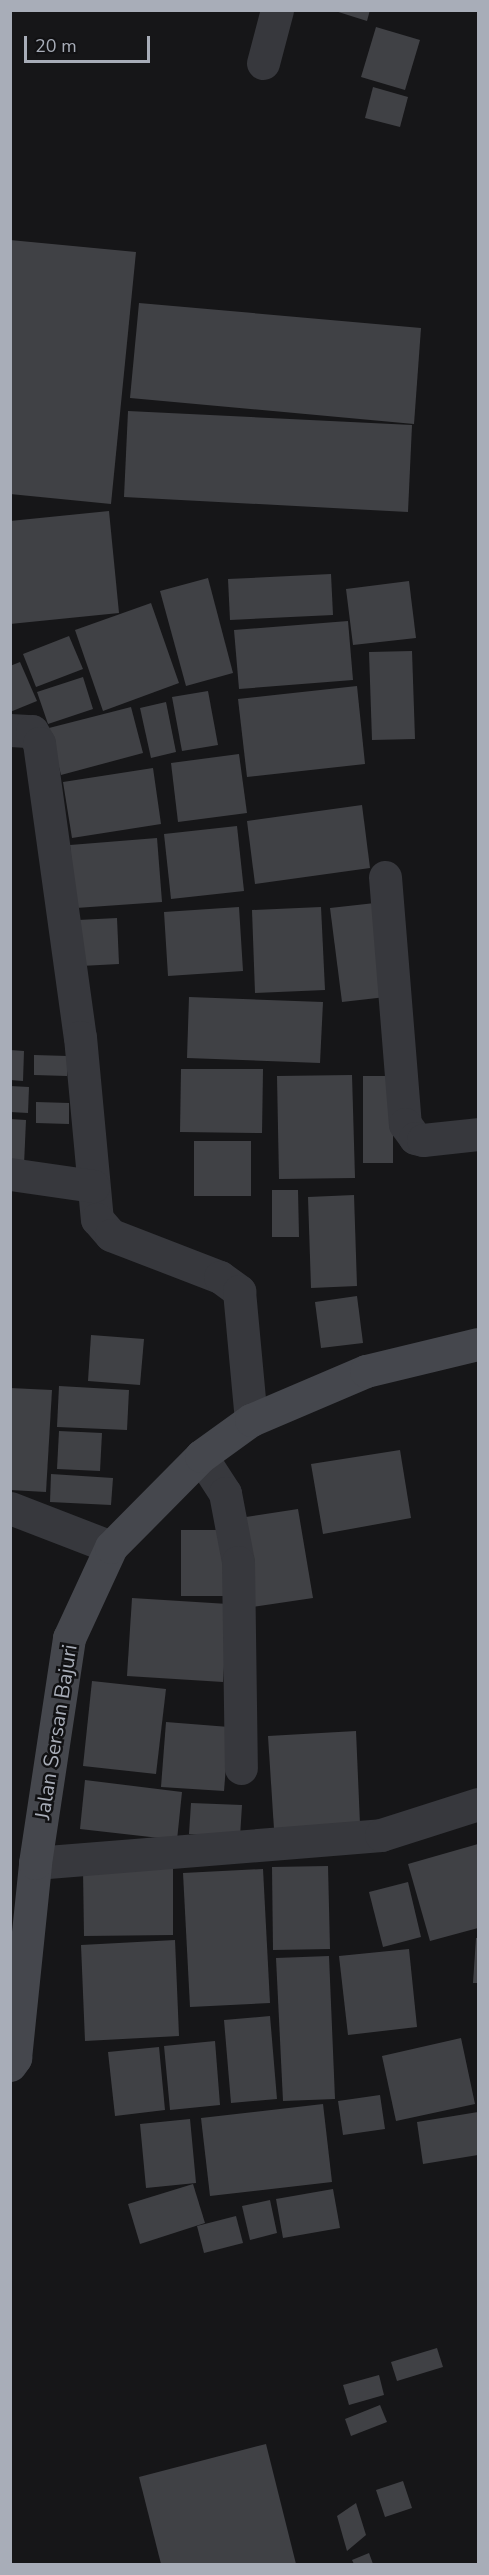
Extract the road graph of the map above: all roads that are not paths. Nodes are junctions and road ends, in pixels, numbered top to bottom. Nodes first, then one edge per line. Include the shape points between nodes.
1 (277, 10) edge
2 (263, 63) dead end
3 (10, 730) edge
4 (385, 877) dead end
5 (478, 1134) edge
6 (10, 1174) edge
7 (93, 1186) junction
8 (478, 1344) edge
9 (251, 1420) junction
10 (201, 1456) junction
11 (10, 1508) edge
12 (111, 1546) junction
13 (241, 1768) dead end
14 (478, 1804) edge
15 (34, 1863) junction
16 (10, 2065) edge

1 - 2 street
3 - 7 street via 32,731 39,743 80,1037
4 - 5 street via 405,1124 414,1138 423,1140
6 - 7 street
7 - 9 street via 97,1219 111,1235 220,1277 239,1291
8 - 9 main road, Jalan Sersan Bajuri via 366,1371
9 - 10 main road, Jalan Sersan Bajuri
10 - 12 main road, Jalan Sersan Bajuri
10 - 13 street via 225,1493 238,1562
11 - 12 street
12 - 15 main road, Jalan Sersan Bajuri via 69,1638
14 - 15 street via 381,1835
15 - 16 main road, Jalan Sersan Bajuri via 15,2058

